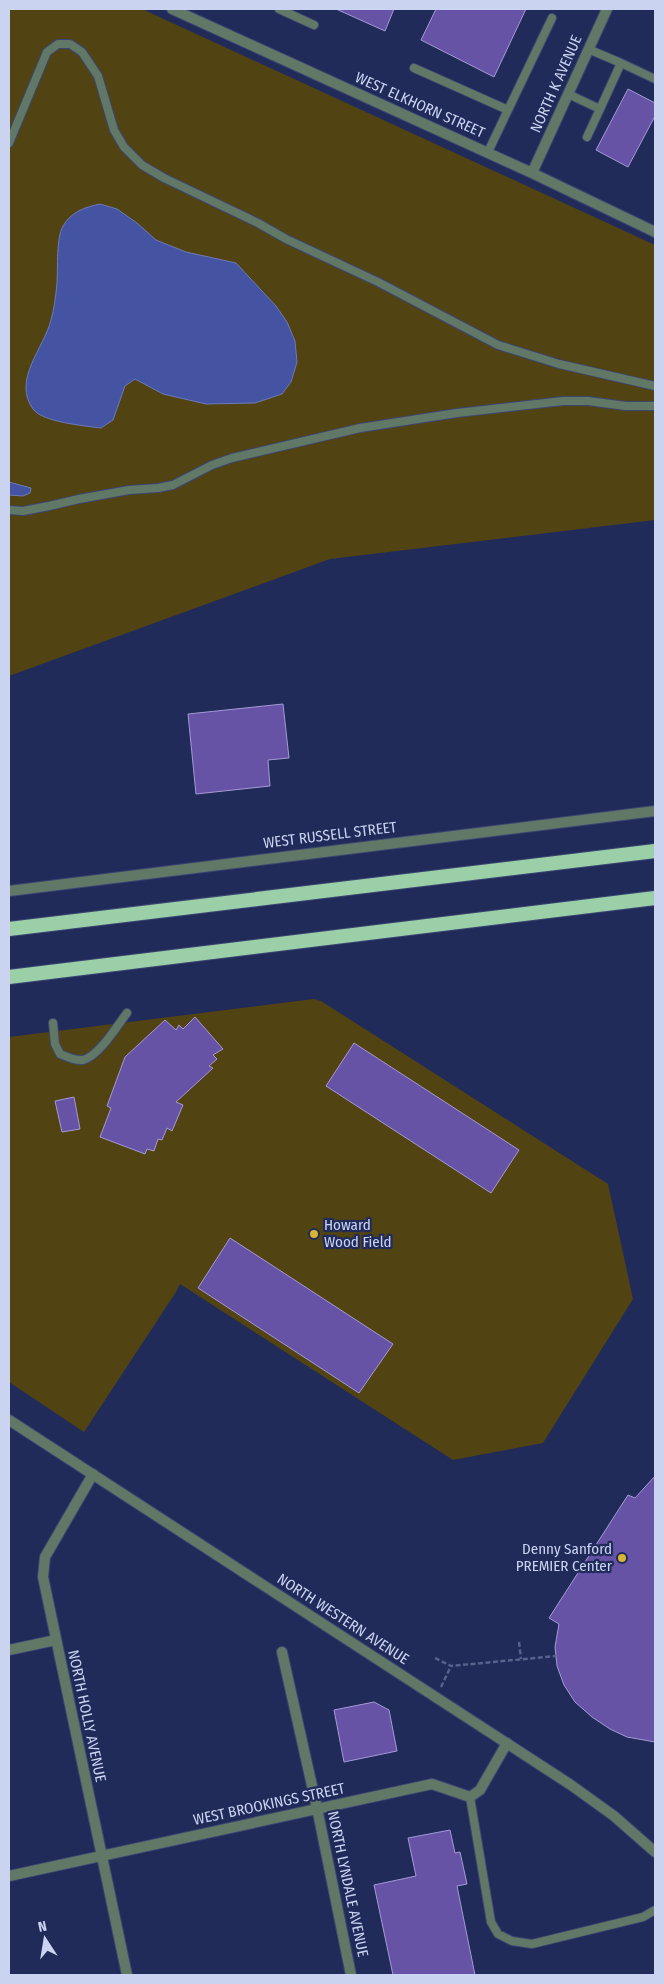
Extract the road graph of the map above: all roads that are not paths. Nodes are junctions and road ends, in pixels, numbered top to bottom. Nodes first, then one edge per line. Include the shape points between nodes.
1 (172, 9) edge
2 (279, 9) edge
3 (607, 9) edge
4 (552, 18) dead end
5 (314, 25) dead end
6 (588, 49) junction
7 (621, 63) junction
8 (414, 68) dead end
9 (655, 79) edge
10 (568, 94) junction
11 (600, 109) junction
12 (508, 110) junction
13 (587, 137) dead end
14 (9, 143) edge
15 (488, 152) junction
16 (532, 173) junction
17 (655, 232) edge
18 (655, 386) edge
19 (655, 406) edge
20 (9, 510) edge
21 (655, 811) edge
22 (655, 851) edge
23 (9, 891) edge
24 (655, 898) edge
25 (9, 930) edge
26 (9, 977) edge
27 (127, 1013) dead end
28 (53, 1023) dead end
29 (9, 1420) edge
30 (93, 1474) junction
31 (56, 1640) junction
32 (9, 1650) edge
33 (282, 1652) dead end
34 (507, 1743) junction
35 (470, 1796) junction
36 (317, 1808) junction
37 (655, 1852) edge
38 (102, 1856) junction
39 (9, 1876) edge
40 (655, 1910) edge
41 (127, 1975) edge
42 (351, 1975) edge

1 - 15 street, WEST ELKHORN STREET
2 - 5 lane
3 - 6 street, NORTH K AVENUE
4 - 12 lane
6 - 7 lane
6 - 10 street, NORTH K AVENUE
7 - 9 lane
7 - 11 lane
8 - 12 lane
10 - 11 lane
10 - 16 street, NORTH K AVENUE
11 - 13 lane
12 - 15 lane
14 - 18 lane via 47,52 58,44 70,44 82,52 98,76 114,130 124,147 142,165 164,178 378,282 498,345 559,364
15 - 16 street, WEST ELKHORN STREET
16 - 17 street, WEST ELKHORN STREET
19 - 20 lane via 563,401 360,428 232,458 173,485
21 - 23 street, WEST RUSSELL STREET
22 - 25 highway
24 - 26 highway
27 - 28 lane via 96,1053 83,1060 60,1054 55,1044
29 - 30 street, NORTH WESTERN AVENUE
30 - 31 street, NORTH HOLLY AVENUE via 45,1557 43,1577
30 - 34 street, NORTH WESTERN AVENUE
31 - 32 street
31 - 38 street, NORTH HOLLY AVENUE
33 - 36 street, NORTH LYNDALE AVENUE
34 - 35 street via 480,1790
34 - 37 street, NORTH WESTERN AVENUE via 614,1816
35 - 36 street, WEST BROOKINGS STREET via 432,1784
35 - 40 lane via 491,1922 498,1934 512,1941 532,1944 643,1917
36 - 38 street, WEST BROOKINGS STREET
36 - 42 street, NORTH LYNDALE AVENUE
38 - 39 street, WEST BROOKINGS STREET
38 - 41 street, NORTH HOLLY AVENUE

